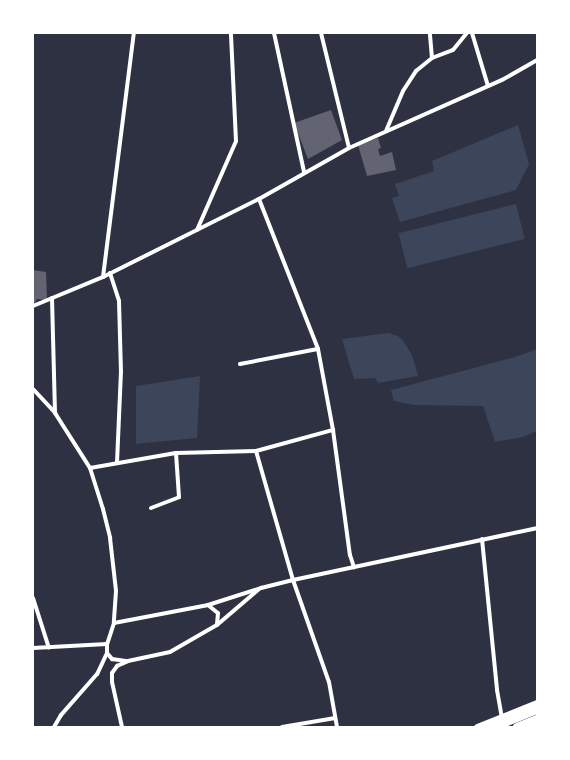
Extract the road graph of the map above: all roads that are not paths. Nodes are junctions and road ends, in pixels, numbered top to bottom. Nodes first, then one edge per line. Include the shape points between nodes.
1 (134, 33) edge
2 (231, 33) edge
3 (274, 33) edge
4 (321, 33) edge
5 (430, 33) edge
6 (467, 33) edge
7 (472, 33) edge
8 (432, 58) junction
9 (537, 60) edge
10 (488, 86) junction
11 (386, 132) junction
12 (349, 148) junction
13 (304, 172) junction
14 (259, 199) junction
15 (197, 230) junction
16 (110, 273) junction
17 (102, 277) junction
18 (52, 298) junction
19 (33, 306) edge
20 (318, 349) junction
21 (240, 364) dead end
22 (33, 389) edge
23 (55, 414) junction
24 (333, 430) junction
25 (176, 452) junction
26 (256, 452) junction
27 (117, 464) junction
28 (90, 468) junction
29 (151, 508) dead end
30 (537, 528) edge
31 (482, 539) junction
32 (354, 567) junction
33 (293, 580) junction
34 (261, 588) junction
35 (33, 598) edge
36 (208, 605) junction
37 (114, 623) junction
38 (217, 625) junction
39 (107, 644) junction
40 (33, 648) edge
41 (49, 648) junction
42 (107, 653) junction
43 (128, 661) junction
44 (537, 703) edge
45 (537, 710) edge
46 (335, 718) junction
47 (537, 719) edge
48 (503, 720) junction
49 (537, 725) edge
50 (54, 727) edge
51 (122, 727) edge
52 (282, 727) edge
53 (337, 727) edge
54 (477, 727) edge
55 (495, 727) edge
56 (517, 727) edge
57 (532, 727) edge

1 - 17 street
2 - 15 street via 236,141
3 - 13 street
4 - 12 street
5 - 8 street
6 - 8 street via 453,50
7 - 10 street
8 - 11 street via 416,71 403,92
9 - 10 street
10 - 11 street
11 - 12 street
12 - 13 street
13 - 14 street
14 - 15 street
14 - 20 street
15 - 16 street
16 - 17 street
16 - 27 street via 119,301 121,372
17 - 18 street
18 - 19 street
18 - 23 street
20 - 21 street
20 - 24 street
22 - 23 street
23 - 28 street
24 - 26 street
24 - 32 street via 350,555
25 - 26 street
25 - 27 street
25 - 29 street via 179,497
26 - 33 street
27 - 28 street
28 - 37 street via 110,538 116,591
30 - 31 street
31 - 32 street
31 - 48 street via 497,690
32 - 33 street
33 - 34 street
33 - 46 street via 329,682
34 - 36 street
34 - 38 street
35 - 41 street
36 - 37 street
36 - 38 street via 218,613
37 - 39 street
38 - 43 street via 170,652
39 - 41 street
39 - 42 street
40 - 41 street
42 - 43 street via 112,659
42 - 50 street via 97,674 61,715
43 - 51 street via 117,666 112,673
44 - 48 main road
45 - 48 main road
46 - 52 street
46 - 53 street
47 - 56 main road
48 - 54 main road
48 - 55 main road
49 - 57 main road

